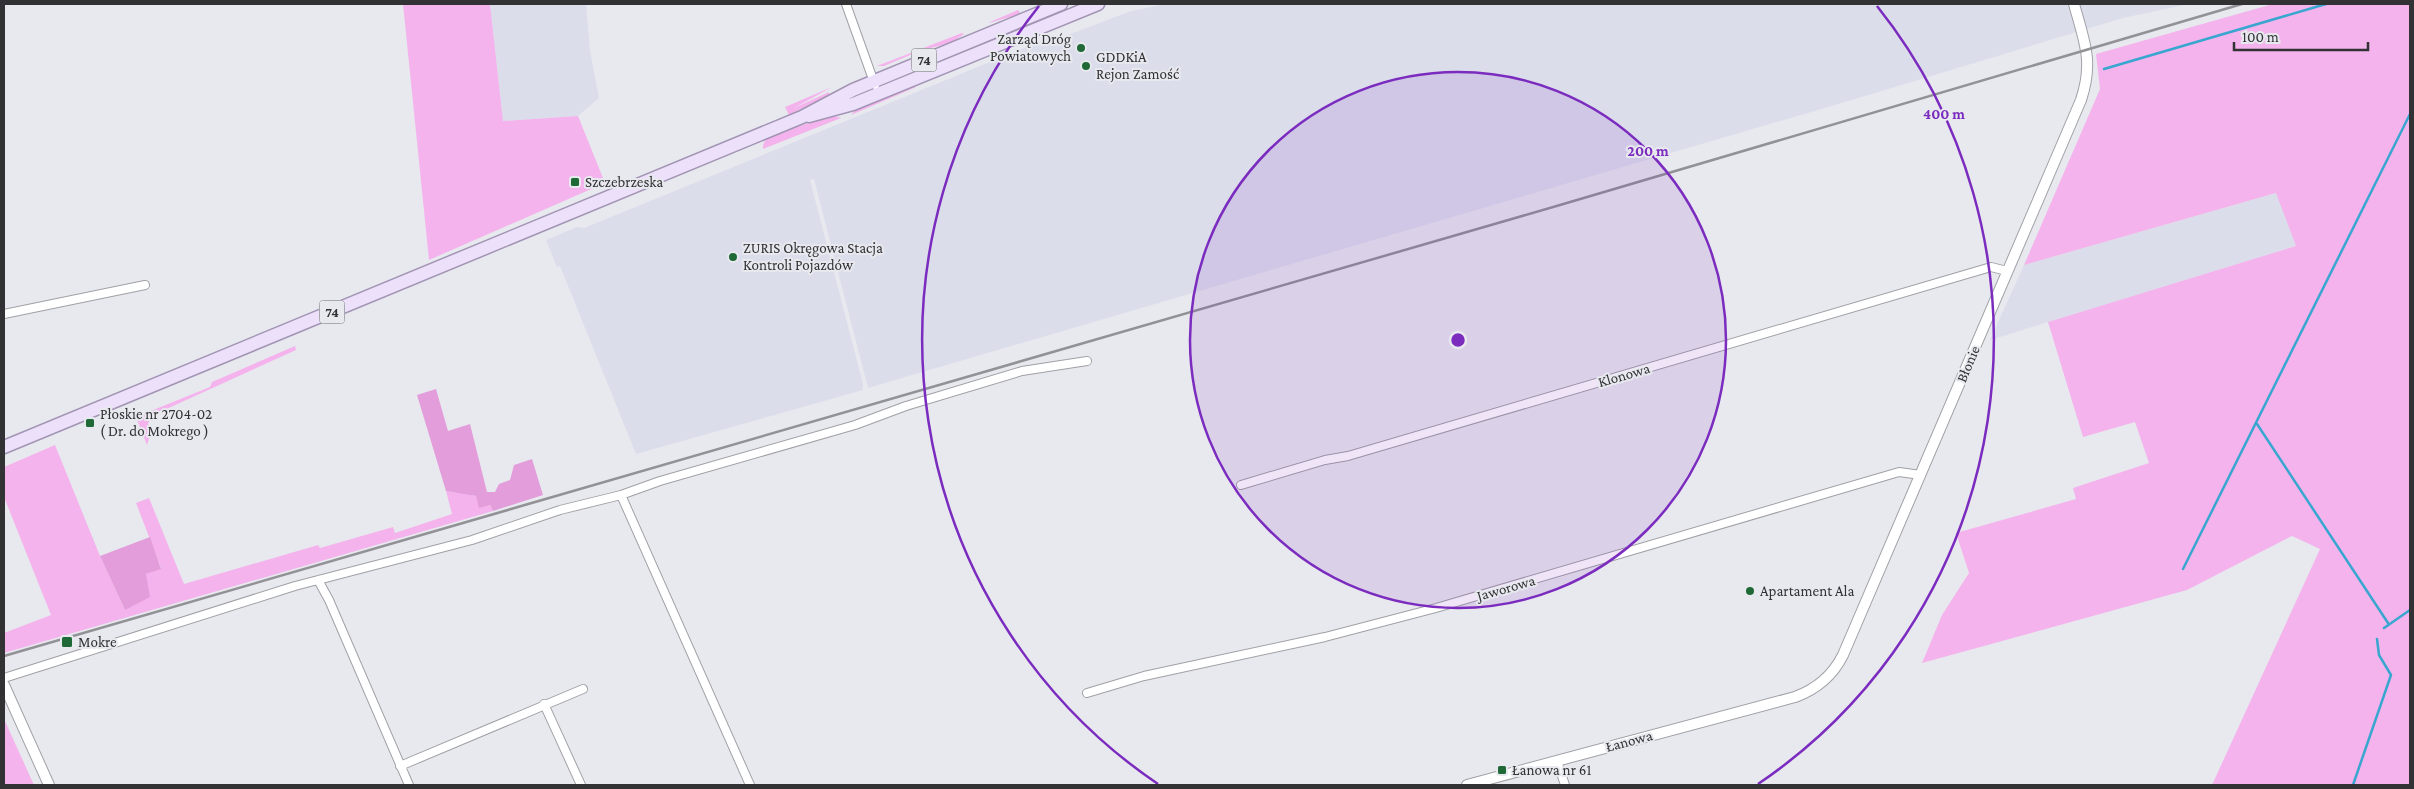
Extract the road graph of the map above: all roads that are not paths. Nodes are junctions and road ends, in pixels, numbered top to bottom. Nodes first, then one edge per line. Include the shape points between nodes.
1 (846, 4) edge
2 (1061, 4) edge
3 (1098, 4) edge
4 (2074, 4) edge
5 (874, 81) junction
6 (879, 94) junction
7 (799, 118) junction
8 (2007, 271) junction
9 (145, 285) dead end
10 (4, 314) edge
11 (1088, 361) dead end
12 (4, 447) edge
13 (1921, 475) junction
14 (1241, 485) dead end
15 (620, 495) junction
16 (318, 580) junction
17 (4, 678) edge
18 (4, 685) edge
19 (583, 688) dead end
20 (1087, 693) dead end
21 (1791, 698) joint
22 (544, 704) junction
23 (1557, 761) junction
24 (400, 766) junction
25 (49, 785) edge
26 (409, 785) edge
27 (581, 785) edge
28 (750, 785) edge
29 (1467, 785) edge
30 (1564, 785) edge

1 - 5 street
2 - 5 main road, 74
3 - 6 main road, 74
4 - 8 street, Błonie via 2086,50 2088,78 2078,109
5 - 6 street
5 - 7 main road, 74
6 - 7 main road, 74 via 828,112
7 - 12 main road, 74
8 - 13 street, Błonie
8 - 14 street, Klonowa via 1991,267
9 - 10 street
11 - 15 street via 1022,372 959,389 855,425
13 - 20 street, Jaworowa via 1899,472 1436,608 1325,637 1144,676
13 - 21 street, Błonie via 1838,663 1818,686
15 - 16 street via 560,510 472,540
15 - 28 street
16 - 17 street
16 - 24 street
18 - 25 street
19 - 22 street
21 - 23 street, Łanowa
22 - 24 street
22 - 27 street
23 - 29 street, Łanowa
23 - 30 street
24 - 26 street

